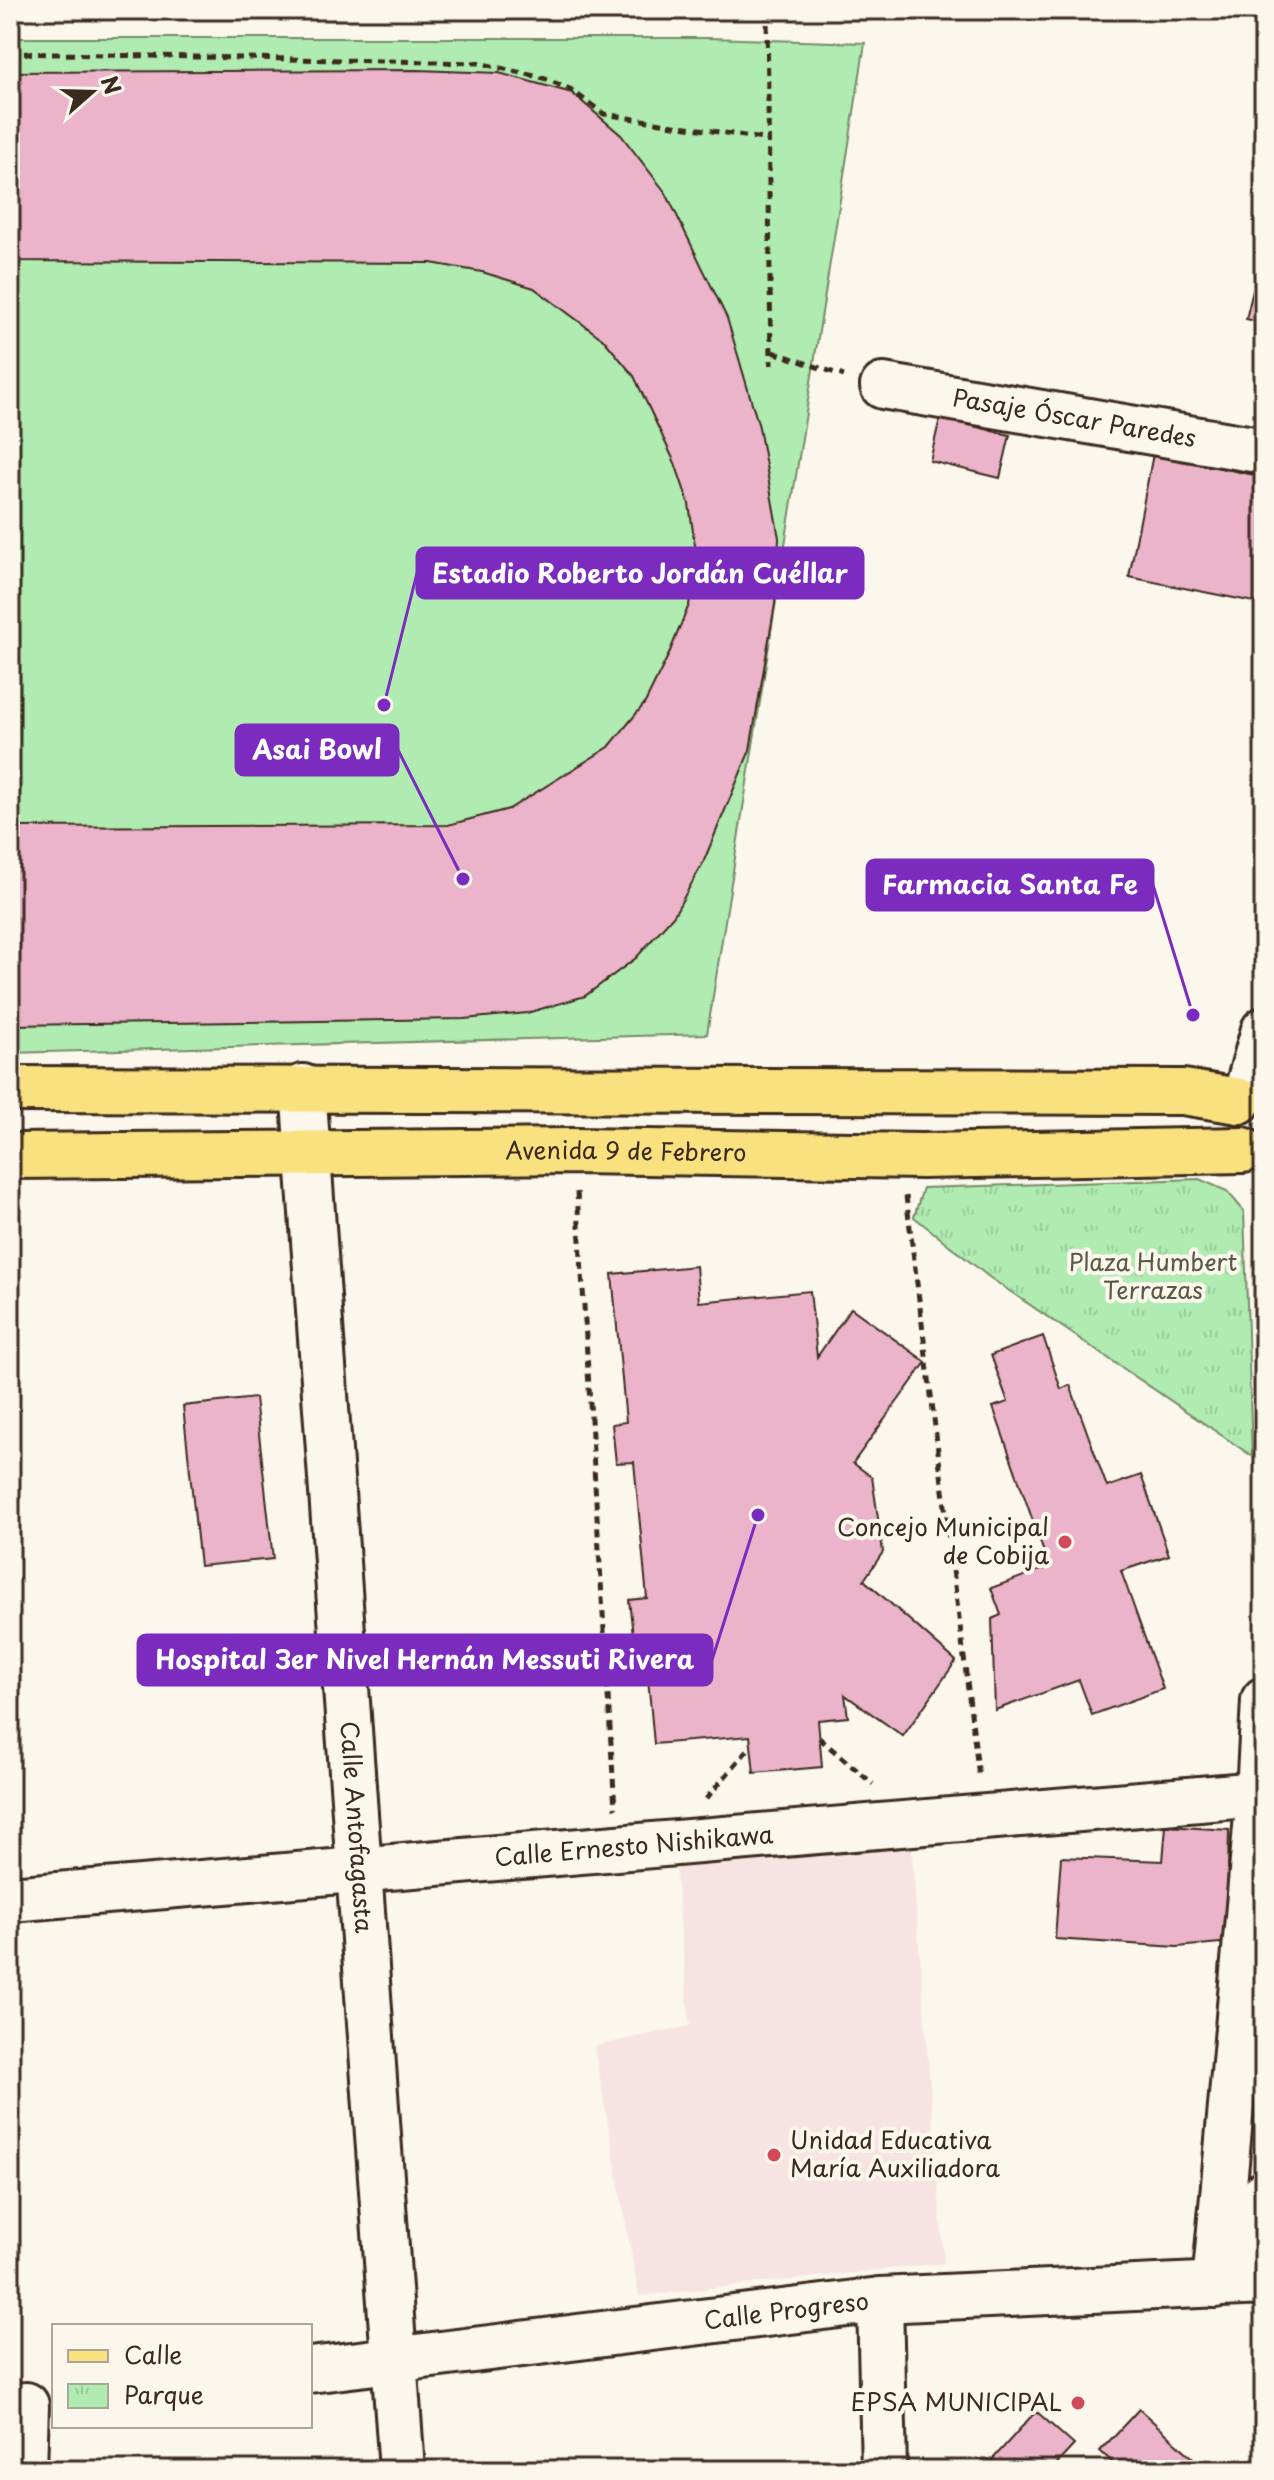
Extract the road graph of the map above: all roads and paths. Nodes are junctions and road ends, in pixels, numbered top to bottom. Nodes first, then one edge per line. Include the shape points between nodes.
1 (767, 10) edge
2 (10, 53) edge
3 (770, 140) junction
4 (773, 352) junction
5 (771, 365) dead end
6 (883, 386) joint
7 (1264, 451) edge
8 (1264, 1030) edge
9 (303, 1087) junction
10 (10, 1089) edge
11 (1250, 1092) edge
12 (574, 1151) junction
13 (306, 1154) junction
14 (901, 1155) junction
15 (1254, 1155) edge
16 (10, 1156) edge
17 (1264, 1700) edge
18 (819, 1738) dead end
19 (751, 1746) dead end
20 (1259, 1794) junction
21 (984, 1818) junction
22 (920, 1823) junction
23 (666, 1845) junction
24 (617, 1850) junction
25 (360, 1872) junction
26 (10, 1899) edge
27 (1264, 2194) edge
28 (1245, 2283) edge
29 (880, 2300) junction
30 (396, 2359) junction
31 (312, 2370) edge
32 (30, 2404) edge
33 (24, 2470) edge
34 (402, 2470) edge
35 (884, 2470) edge

1 - 3 path
2 - 3 path via 479,63 570,89 604,114
3 - 4 path
4 - 5 path
4 - 6 path via 811,368
6 - 7 street, Pasaje Óscar Paredes
8 - 11 street
9 - 10 main road
9 - 11 main road
9 - 13 street, Calle Antofagasta
11 - 15 main road via 1232,1126
12 - 13 main road, Avenida 9 de Febrero
12 - 14 main road, Avenida 9 de Febrero
12 - 24 path
13 - 16 main road, Avenida 9 de Febrero
13 - 25 street, Calle Antofagasta
14 - 15 main road, Avenida 9 de Febrero
14 - 21 path
17 - 20 street
18 - 22 path
19 - 23 path
20 - 21 street, Calle Ernesto Nishikawa
20 - 28 street
21 - 22 street, Calle Ernesto Nishikawa
22 - 23 street, Calle Ernesto Nishikawa
23 - 24 street, Calle Ernesto Nishikawa
24 - 25 street, Calle Ernesto Nishikawa
25 - 26 street, Calle Ernesto Nishikawa
25 - 30 street, Calle Antofagasta
27 - 28 street
28 - 29 street, Calle Progreso
29 - 30 street, Calle Progreso
29 - 35 street
30 - 31 street, Calle Progreso
30 - 34 street, Calle Antofagasta
32 - 33 street

